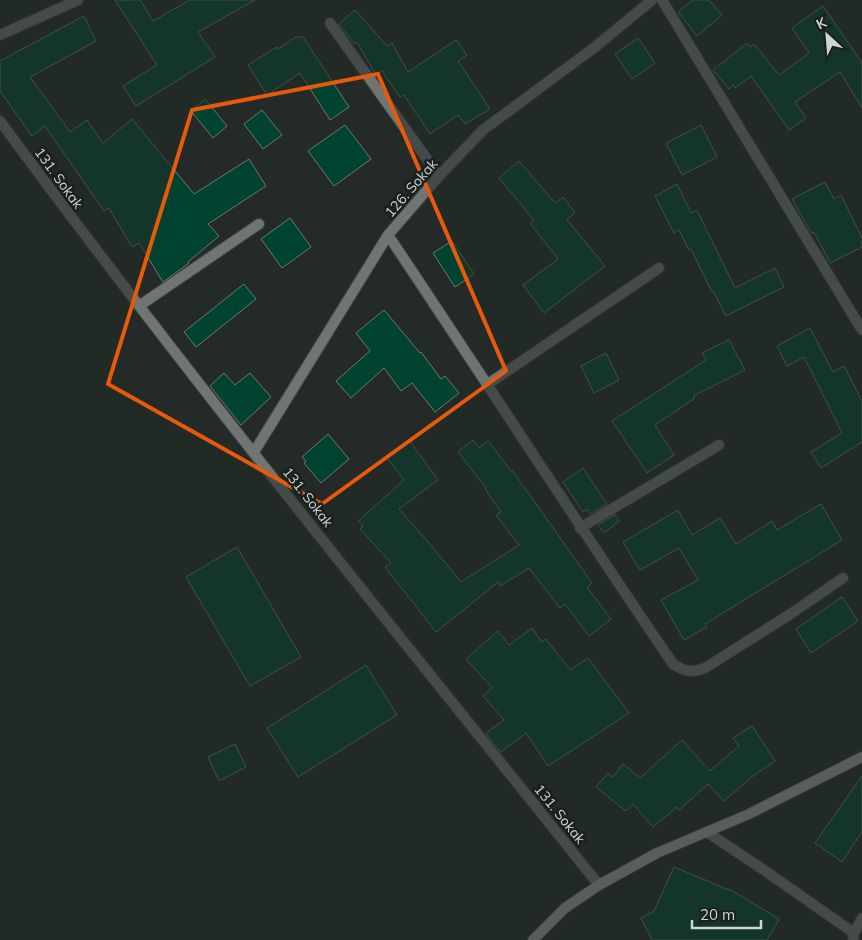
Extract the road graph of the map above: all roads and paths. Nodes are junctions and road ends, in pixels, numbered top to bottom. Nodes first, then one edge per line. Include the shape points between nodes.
1 (78, 0) edge
2 (652, 0) edge
3 (662, 0) edge
4 (330, 23) dead end
5 (0, 35) edge
6 (0, 121) edge
7 (439, 176) junction
8 (259, 224) dead end
9 (388, 235) junction
10 (659, 268) dead end
11 (139, 306) junction
12 (862, 330) edge
13 (488, 384) junction
14 (719, 445) dead end
15 (254, 452) junction
16 (580, 528) junction
17 (843, 578) dead end
18 (862, 757) edge
19 (707, 832) junction
20 (599, 885) junction
21 (862, 918) edge
22 (853, 936) edge
23 (533, 940) edge

1 - 5 street
2 - 7 street, 126. Sokak via 483,130
3 - 12 street
4 - 7 street
6 - 11 street, 131. Sokak
7 - 9 street, 126. Sokak
8 - 11 street
9 - 13 street
9 - 15 street, 126. Sokak
10 - 13 street
11 - 15 street, 131. Sokak
13 - 16 street
14 - 16 street
15 - 20 street, 131. Sokak
16 - 17 street via 674,664 682,670 693,672 705,668
18 - 19 main road
19 - 20 main road via 657,853
19 - 22 street
20 - 23 main road via 564,908
21 - 22 street

